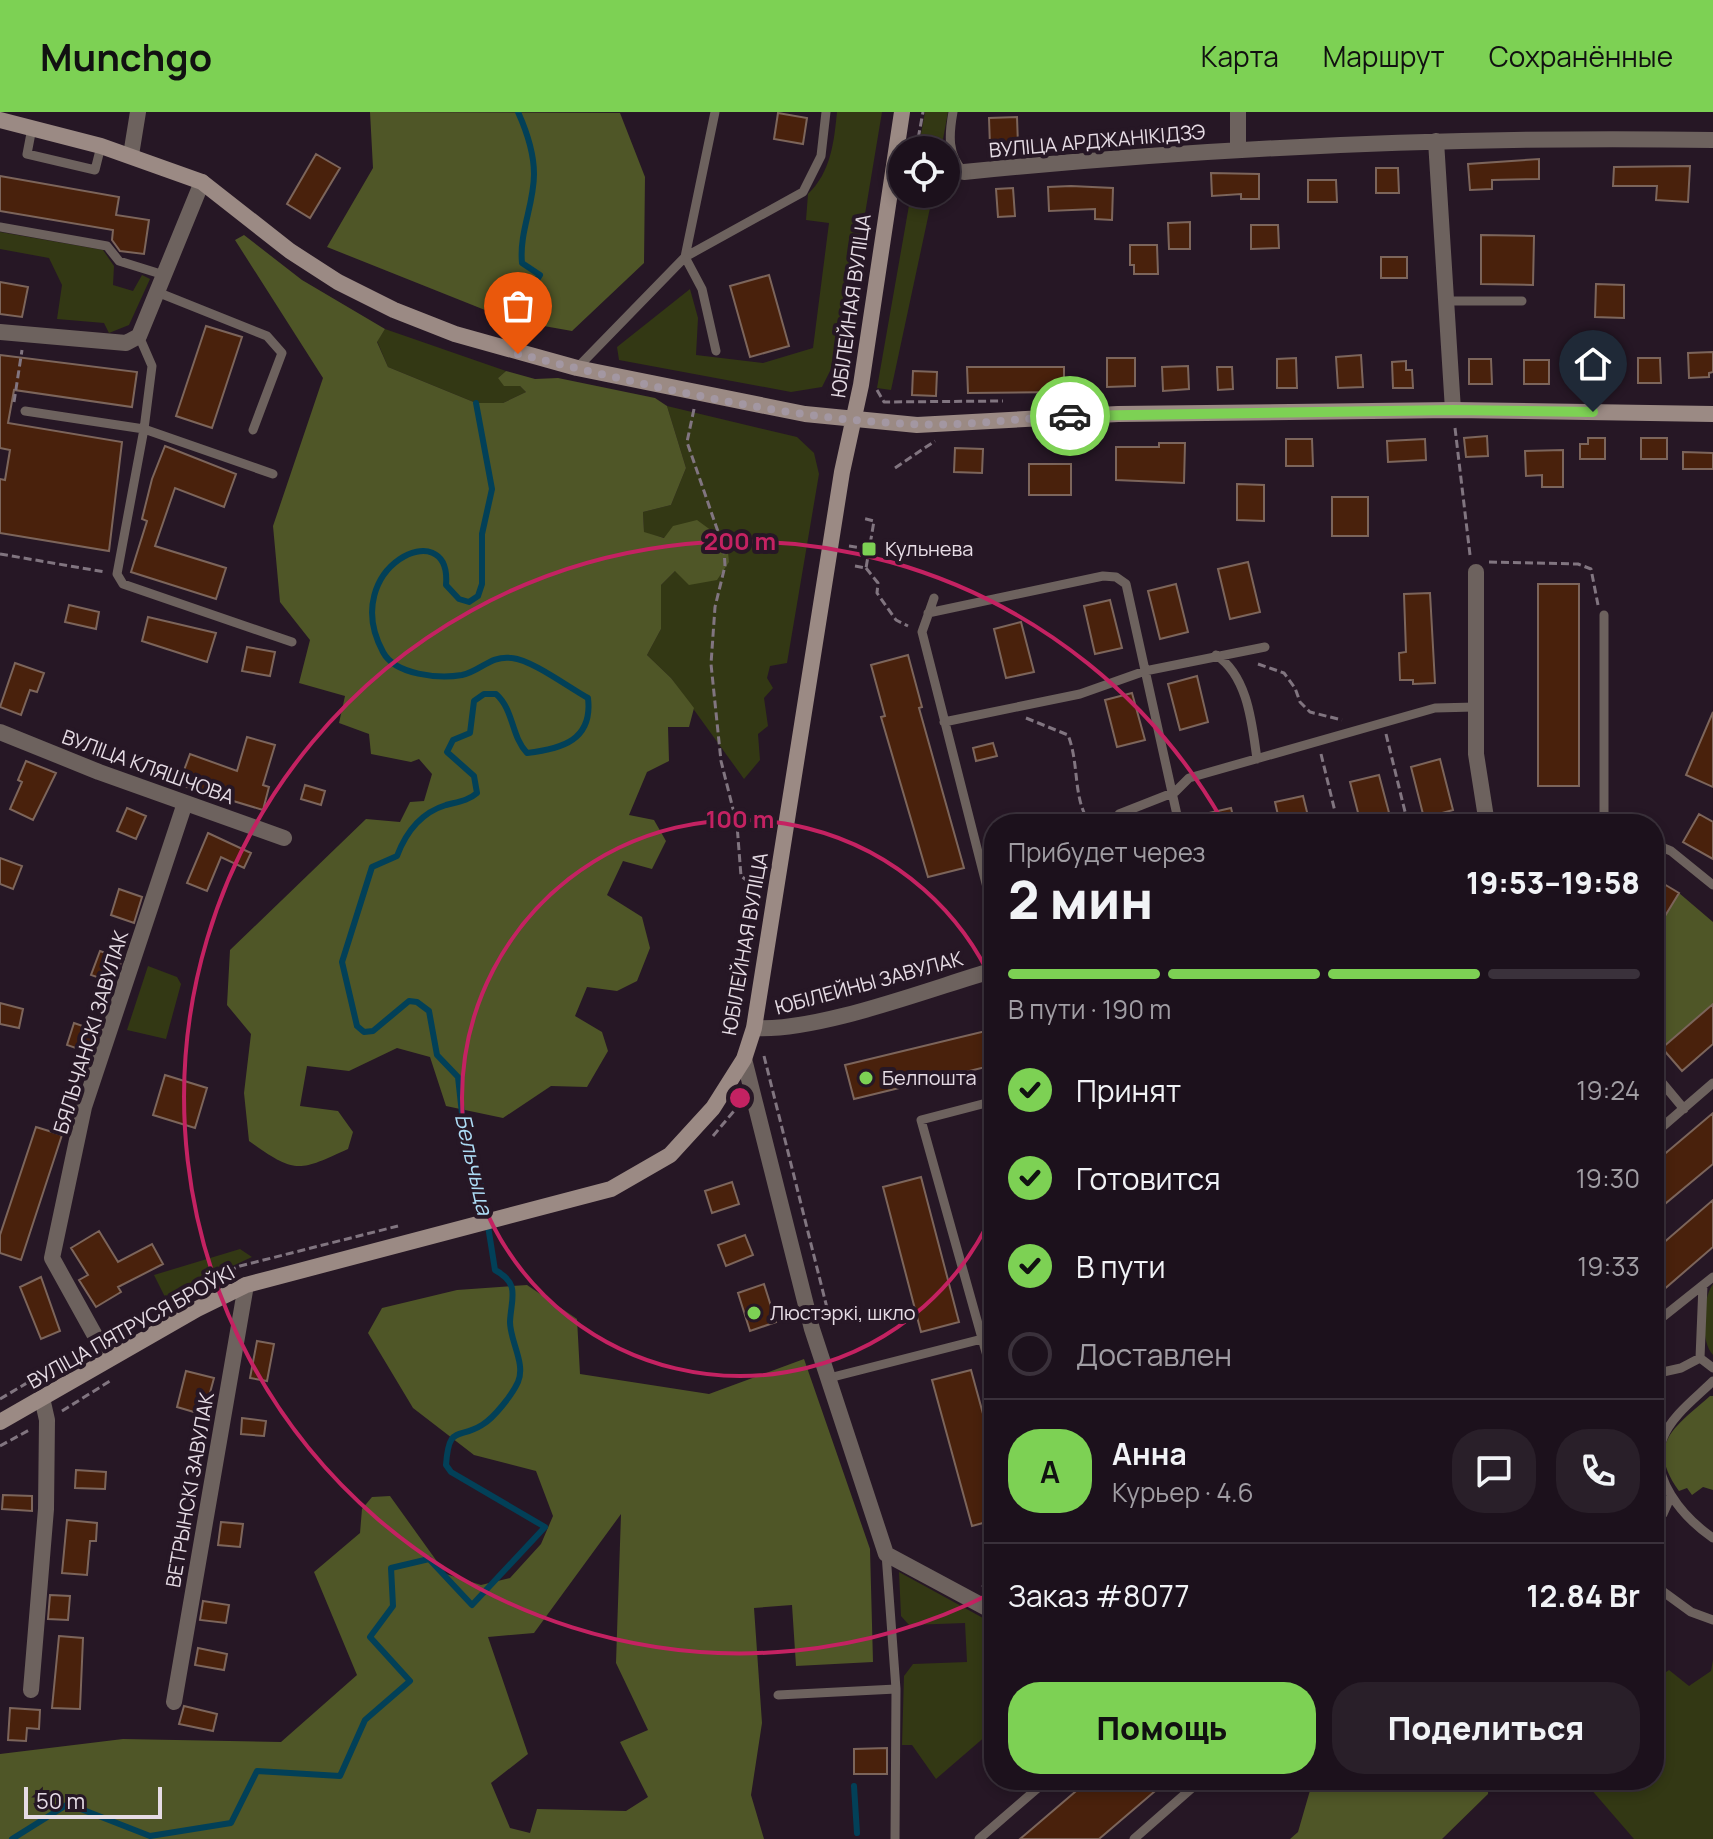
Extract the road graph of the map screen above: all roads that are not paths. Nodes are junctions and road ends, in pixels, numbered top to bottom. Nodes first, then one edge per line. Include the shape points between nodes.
1 (138, 112) edge
2 (715, 112) edge
3 (826, 112) edge
4 (902, 112) edge
5 (953, 112) edge
6 (1238, 112) edge
7 (0, 120) edge
8 (32, 128) junction
9 (1713, 140) edge
10 (1436, 141) junction
11 (101, 146) junction
12 (1238, 150) junction
13 (131, 155) junction
14 (964, 172) joint
15 (202, 182) junction
16 (0, 227) edge
17 (685, 257) junction
18 (164, 275) junction
19 (157, 292) junction
20 (1447, 301) junction
21 (1522, 301) dead end
22 (0, 332) edge
23 (139, 336) junction
24 (716, 351) dead end
25 (577, 368) junction
26 (25, 411) road end
27 (1713, 414) edge
28 (1454, 417) junction
29 (853, 421) junction
30 (144, 429) junction
31 (253, 430) dead end
32 (273, 474) dead end
33 (1473, 566) road end
34 (934, 598) dead end
35 (928, 613) junction
36 (1604, 615) road end
37 (292, 642) dead end
38 (1265, 647) dead end
39 (1216, 655) junction
40 (1145, 671) junction
41 (1475, 707) junction
42 (944, 722) junction
43 (1, 737) edge
44 (1257, 759) junction
45 (1175, 792) junction
46 (185, 803) junction
47 (1119, 814) dead end
48 (1178, 814) edge
49 (1485, 814) edge
50 (1604, 814) edge
51 (284, 838) dead end
52 (1664, 848) edge
53 (984, 876) edge
54 (1712, 884) edge
55 (984, 973) edge
56 (754, 1028) junction
57 (744, 1059) junction
58 (1713, 1083) edge
59 (1664, 1085) edge
60 (984, 1104) edge
61 (1684, 1109) junction
62 (1664, 1126) edge
63 (1713, 1277) edge
64 (246, 1285) junction
65 (1703, 1285) junction
66 (1664, 1316) edge
67 (984, 1336) edge
68 (982, 1339) junction
69 (984, 1346) edge
70 (1700, 1358) junction
71 (108, 1359) junction
72 (1713, 1368) edge
73 (1664, 1372) edge
74 (829, 1378) junction
75 (1713, 1381) edge
76 (42, 1398) junction
77 (0, 1422) edge
78 (1664, 1436) edge
79 (1664, 1478) edge
80 (1671, 1496) junction
81 (1664, 1512) edge
82 (1713, 1538) edge
83 (886, 1554) junction
84 (1664, 1592) edge
85 (984, 1607) edge
86 (1713, 1620) edge
87 (896, 1689) junction
88 (31, 1690) dead end
89 (778, 1695) dead end
90 (174, 1702) dead end
91 (1035, 1790) edge
92 (1190, 1790) edge
93 (895, 1839) edge
94 (979, 1839) edge
95 (1134, 1839) edge

1 - 13 street
2 - 17 lane
3 - 17 lane via 821,156 803,192
4 - 29 main road, ЮБІЛЕЙНАЯ ВУЛІЦА
5 - 14 lane via 949,136 955,163
6 - 12 street
7 - 8 main road
8 - 11 main road
8 - 11 lane via 27,154 95,170
9 - 10 street, ВУЛІЦА АРДЖАНІКІДЗЭ
10 - 12 street, ВУЛІЦА АРДЖАНІКІДЗЭ
10 - 20 street
11 - 13 main road
12 - 14 street, ВУЛІЦА АРДЖАНІКІДЗЭ
13 - 15 main road
15 - 18 street
15 - 25 main road via 290,251 394,310 480,342
16 - 18 lane via 107,246 119,261
17 - 24 lane via 702,289
17 - 25 lane
18 - 19 street
19 - 23 street
19 - 31 lane via 267,336 282,353
20 - 21 lane
20 - 28 street
22 - 23 street via 126,343
23 - 30 lane via 152,366
25 - 29 main road
26 - 30 lane
27 - 28 main road
28 - 29 main road via 1103,415 917,425
29 - 56 main road, ЮБІЛЕЙНАЯ ВУЛІЦА
30 - 32 lane
30 - 37 lane via 117,574 123,584
33 - 41 street
34 - 35 lane
35 - 40 lane via 1116,577 1126,584
35 - 42 lane via 922,632
36 - 50 lane
38 - 39 lane
39 - 40 lane
39 - 44 lane via 1228,663 1251,716
40 - 42 lane via 1080,694
40 - 45 lane
41 - 44 lane via 1435,708
41 - 49 street
42 - 53 lane
43 - 46 street, ВУЛІЦА КЛЯШЧОВА
44 - 45 lane via 1189,778
45 - 47 lane
45 - 48 lane
46 - 51 street, ВУЛІЦА КЛЯШЧОВА
46 - 71 street, БЯЛЬЧАНСКІ ЗАВУЛАК via 84,1107 52,1258
52 - 54 lane
55 - 56 street, ЮБІЛЕЙНЫ ЗАВУЛАК via 811,1023
56 - 57 main road, ЮБІЛЕЙНАЯ ВУЛІЦА
57 - 64 main road, ВУЛІЦА ПЯТРУСЯ БРОЎКІ via 713,1108 670,1155 611,1189
57 - 74 street, ЮБІЛЕЙНАЯ ВУЛІЦА
58 - 61 lane
59 - 61 lane
60 - 68 lane via 921,1120
61 - 62 lane
63 - 65 lane
64 - 71 main road, ВУЛІЦА ПЯТРУСЯ БРОЎКІ
64 - 90 street, ВЕТРЫНСКІ ЗАВУЛАК
65 - 66 lane
65 - 70 lane
67 - 68 lane
68 - 69 lane
68 - 74 lane
70 - 72 lane
70 - 73 lane
71 - 76 main road, ВУЛІЦА ПЯТРУСЯ БРОЎКІ
74 - 83 street, ЮБІЛЕЙНАЯ ВУЛІЦА
75 - 78 lane
76 - 77 main road, ВУЛІЦА ПЯТРУСЯ БРОЎКІ
76 - 88 street via 47,1420 46,1509
79 - 80 lane
80 - 81 lane
80 - 82 lane via 1692,1524
83 - 85 street
83 - 87 lane
84 - 86 lane
87 - 89 lane
87 - 93 lane
91 - 94 lane
92 - 95 lane

